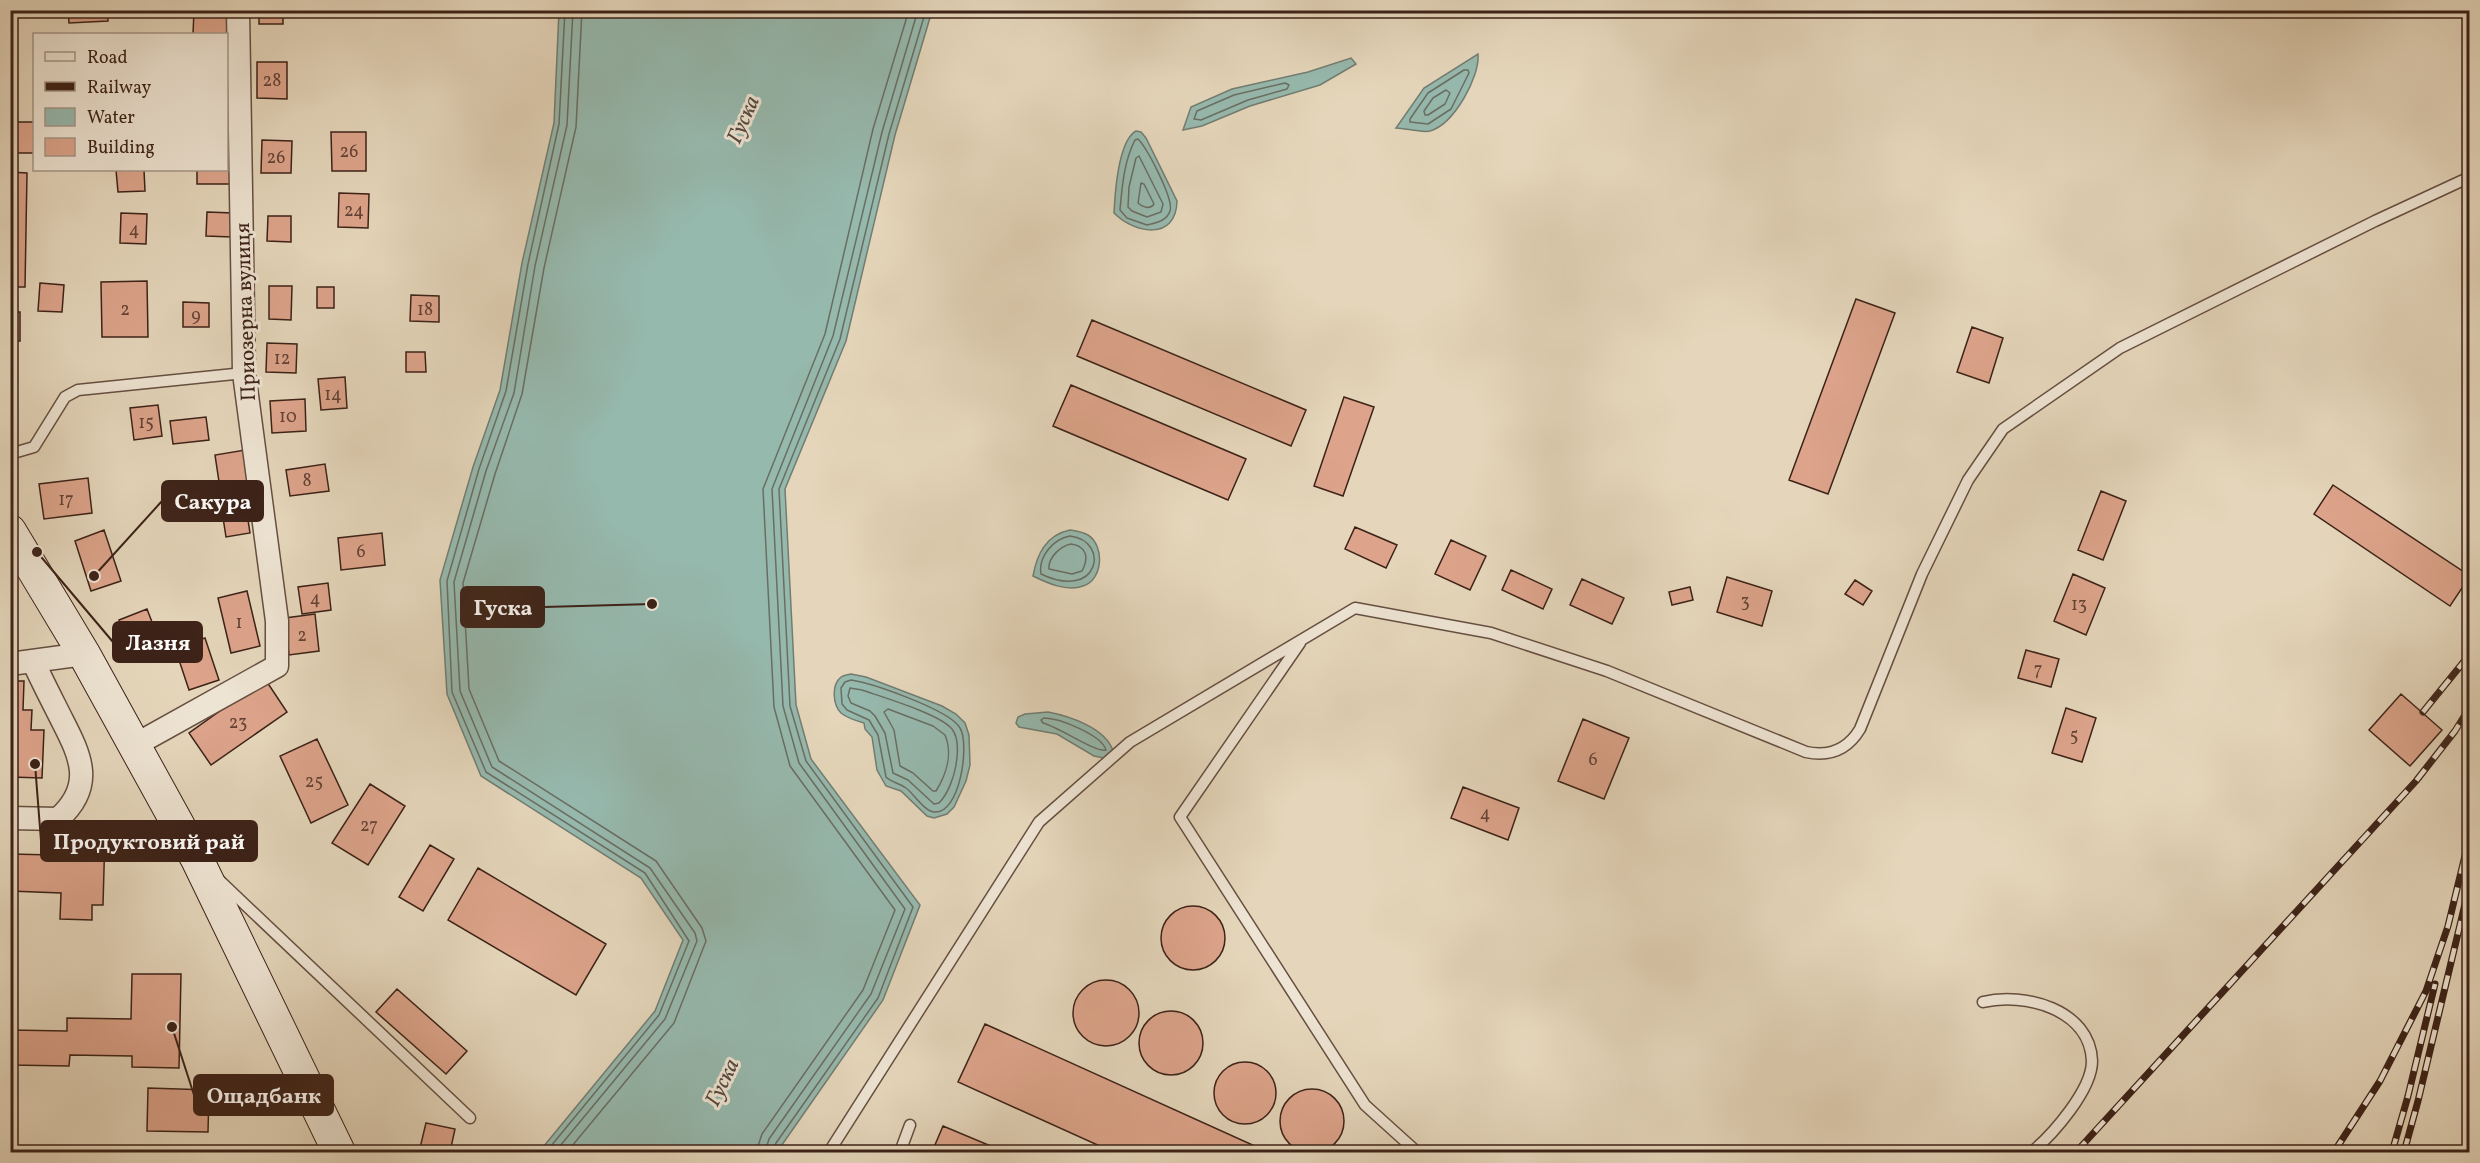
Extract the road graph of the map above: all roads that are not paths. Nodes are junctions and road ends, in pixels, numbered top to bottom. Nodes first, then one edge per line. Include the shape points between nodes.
1 (238, 10) edge
2 (2469, 177) edge
3 (243, 373) junction
4 (10, 454) edge
5 (10, 531) edge
6 (1302, 640) junction
7 (84, 654) junction
8 (22, 663) edge
9 (135, 745) junction
10 (10, 818) edge
11 (197, 860) junction
12 (1983, 1002) dead end
13 (470, 1118) dead end
14 (910, 1125) dead end
15 (339, 1152) edge
16 (829, 1152) edge
17 (900, 1152) edge
18 (1417, 1152) edge
19 (2032, 1152) edge

1 - 3 street, Приозерна вулиця
2 - 6 lane via 2120,348 2003,429 1968,480 1922,574 1860,729 1849,743 1833,752 1806,752 1607,671 1491,633 1355,608
3 - 4 lane via 78,390 65,397 34,447
3 - 9 street, Приозерна вулиця via 277,621 277,666
5 - 7 main road
6 - 16 lane via 1130,742 1040,822
6 - 18 lane via 1180,816 1365,1105
7 - 8 street
7 - 9 main road
8 - 10 street via 77,750 81,787 58,819
9 - 11 main road
11 - 13 lane
11 - 15 main road
12 - 19 lane via 2000,998 2041,1004 2077,1026 2088,1042 2092,1062 2086,1085 2066,1116
14 - 17 lane

